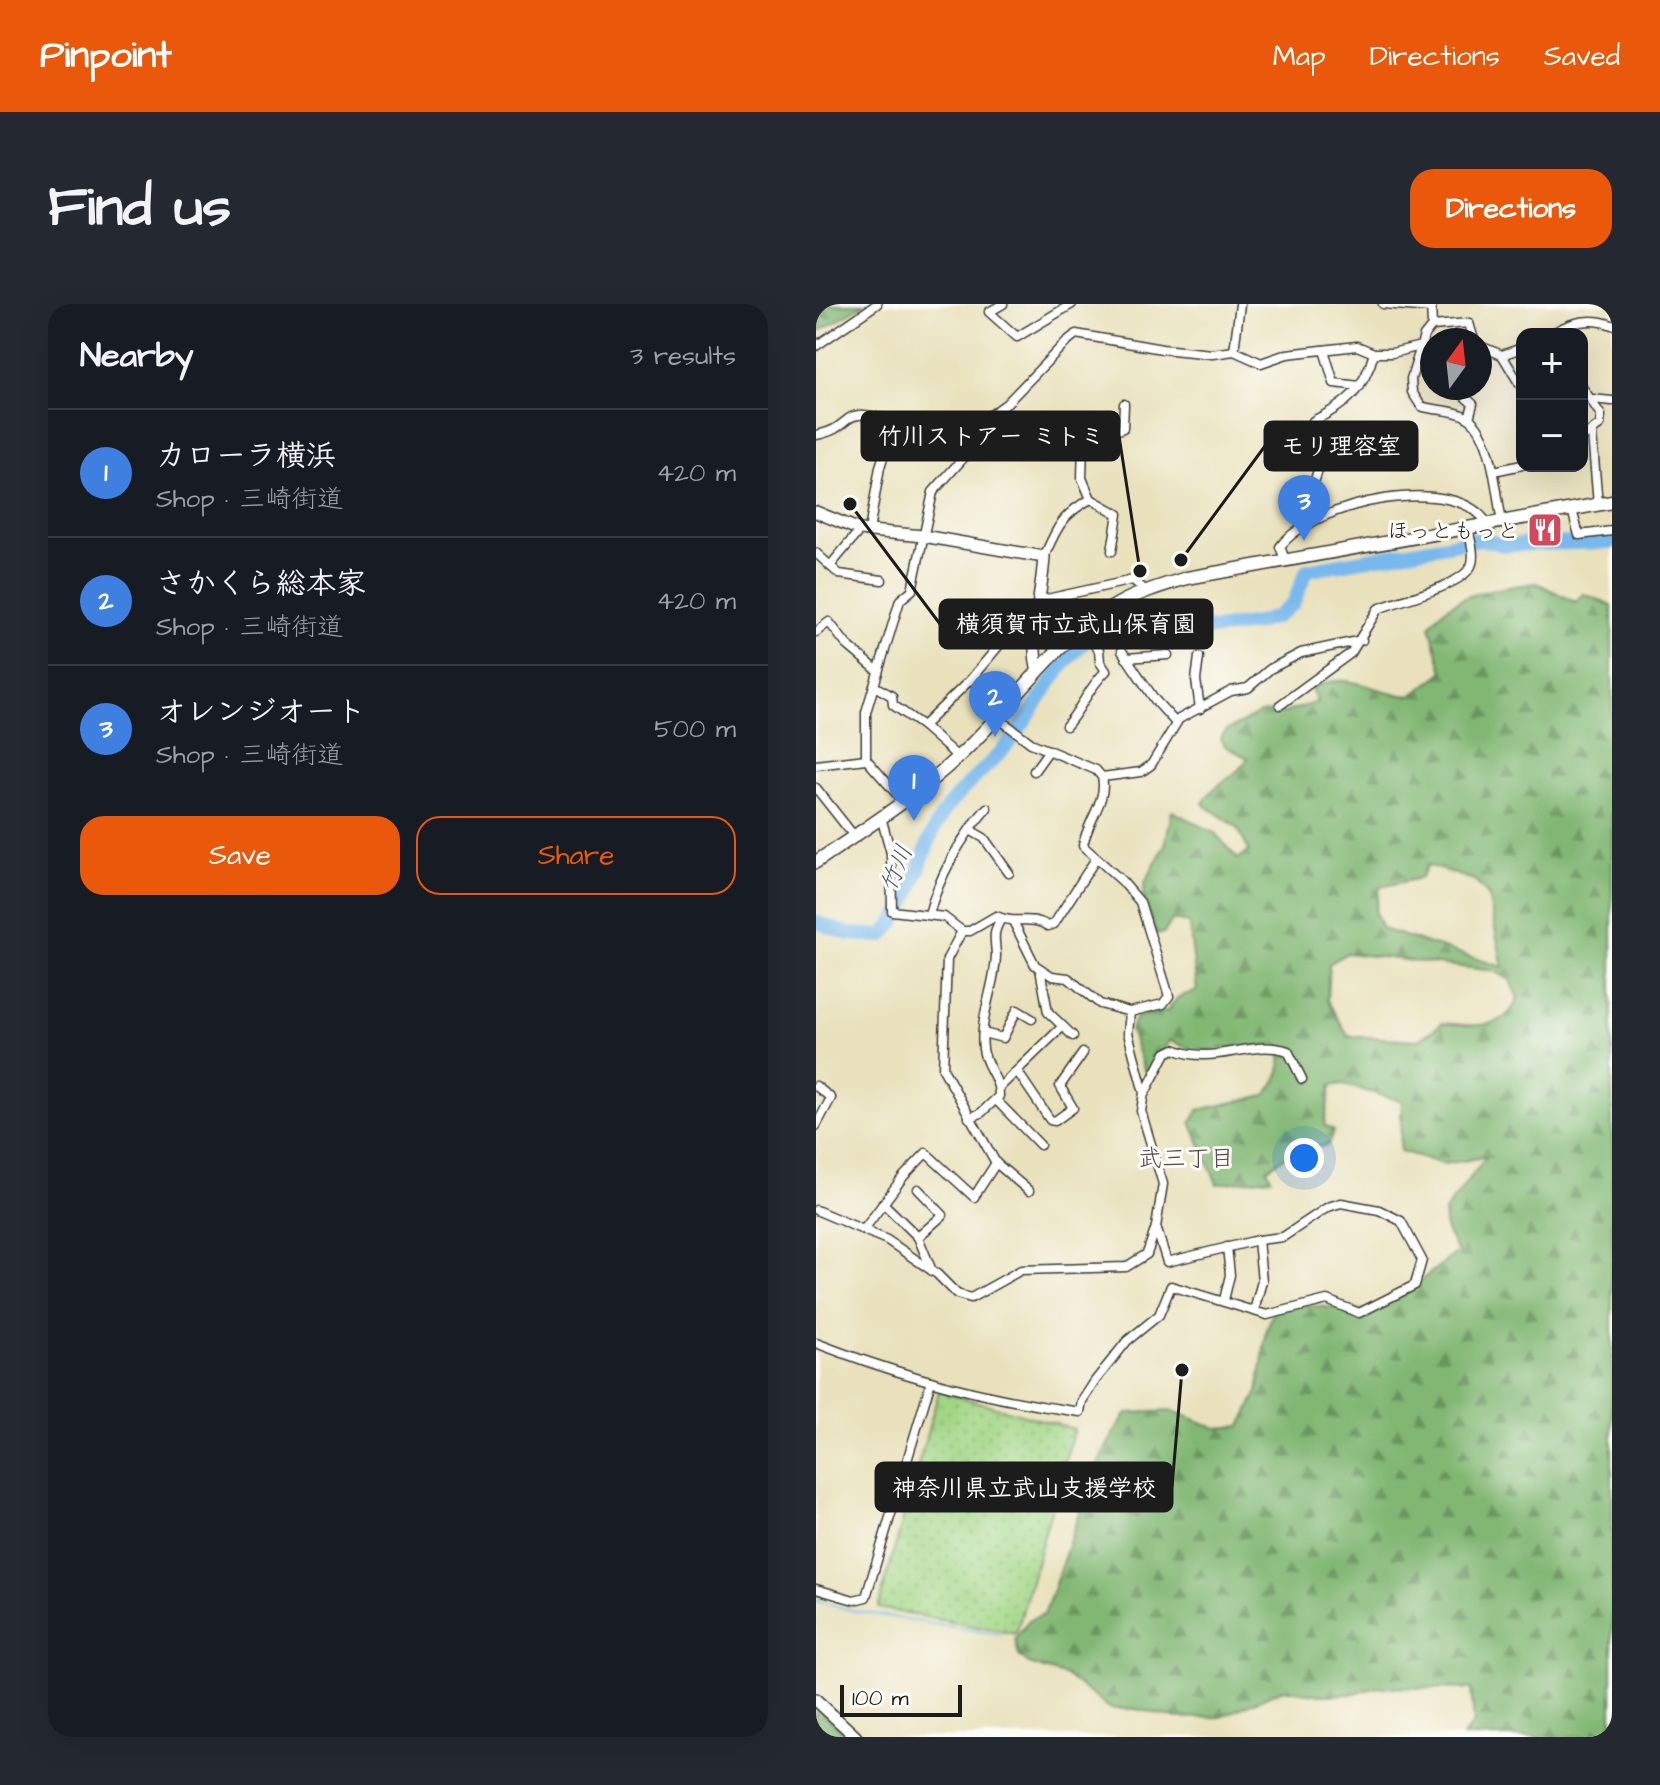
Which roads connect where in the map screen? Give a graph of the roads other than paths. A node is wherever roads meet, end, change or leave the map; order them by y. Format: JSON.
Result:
{"nodes":[{"id":1,"x":877,"y":304,"type":"edge"},
{"id":2,"x":1003,"y":304,"type":"edge"},
{"id":3,"x":1072,"y":304,"type":"edge"},
{"id":4,"x":1240,"y":304,"type":"edge"},
{"id":5,"x":1383,"y":304,"type":"edge"},
{"id":6,"x":1431,"y":306,"type":"edge"},
{"id":7,"x":1612,"y":325,"type":"edge"},
{"id":8,"x":1432,"y":326,"type":"joint"},
{"id":9,"x":1470,"y":328,"type":"edge"},
{"id":10,"x":1564,"y":328,"type":"edge"},
{"id":11,"x":816,"y":346,"type":"edge"},
{"id":12,"x":1420,"y":347,"type":"edge"},
{"id":13,"x":1324,"y":350,"type":"junction"},
{"id":14,"x":1420,"y":350,"type":"edge"},
{"id":15,"x":1516,"y":350,"type":"edge"},
{"id":16,"x":1234,"y":351,"type":"junction"},
{"id":17,"x":1492,"y":351,"type":"edge"},
{"id":18,"x":1374,"y":353,"type":"junction"},
{"id":19,"x":1502,"y":355,"type":"junction"},
{"id":20,"x":1516,"y":378,"type":"edge"},
{"id":21,"x":1360,"y":386,"type":"junction"},
{"id":22,"x":1588,"y":394,"type":"edge"},
{"id":23,"x":1592,"y":399,"type":"junction"},
{"id":24,"x":1468,"y":400,"type":"edge"},
{"id":25,"x":1612,"y":401,"type":"edge"},
{"id":26,"x":1124,"y":404,"type":"dead end"},
{"id":27,"x":1469,"y":418,"type":"junction"},
{"id":28,"x":1592,"y":434,"type":"junction"},
{"id":29,"x":816,"y":435,"type":"edge"},
{"id":30,"x":1588,"y":436,"type":"edge"},
{"id":31,"x":1516,"y":466,"type":"edge"},
{"id":32,"x":1494,"y":471,"type":"junction"},
{"id":33,"x":1091,"y":499,"type":"junction"},
{"id":34,"x":1612,"y":502,"type":"edge"},
{"id":35,"x":1598,"y":505,"type":"junction"},
{"id":36,"x":1572,"y":510,"type":"junction"},
{"id":37,"x":816,"y":512,"type":"edge"},
{"id":38,"x":1311,"y":523,"type":"junction"},
{"id":39,"x":1495,"y":523,"type":"junction"},
{"id":40,"x":1468,"y":528,"type":"junction"},
{"id":41,"x":864,"y":531,"type":"junction"},
{"id":42,"x":1612,"y":531,"type":"edge"},
{"id":43,"x":923,"y":536,"type":"junction"},
{"id":44,"x":1112,"y":551,"type":"dead end"},
{"id":45,"x":816,"y":553,"type":"edge"},
{"id":46,"x":1044,"y":557,"type":"junction"},
{"id":47,"x":1285,"y":559,"type":"junction"},
{"id":48,"x":830,"y":566,"type":"junction"},
{"id":49,"x":882,"y":580,"type":"dead end"},
{"id":50,"x":1146,"y":591,"type":"junction"},
{"id":51,"x":1042,"y":600,"type":"junction"},
{"id":52,"x":1081,"y":629,"type":"junction"},
{"id":53,"x":816,"y":632,"type":"edge"},
{"id":54,"x":1034,"y":640,"type":"junction"},
{"id":55,"x":1362,"y":640,"type":"junction"},
{"id":56,"x":1168,"y":655,"type":"dead end"},
{"id":57,"x":1199,"y":657,"type":"dead end"},
{"id":58,"x":878,"y":671,"type":"junction"},
{"id":59,"x":1038,"y":672,"type":"junction"},
{"id":60,"x":876,"y":687,"type":"junction"},
{"id":61,"x":1280,"y":705,"type":"dead end"},
{"id":62,"x":1200,"y":709,"type":"junction"},
{"id":63,"x":998,"y":718,"type":"junction"},
{"id":64,"x":1175,"y":722,"type":"junction"},
{"id":65,"x":923,"y":726,"type":"junction"},
{"id":66,"x":1066,"y":726,"type":"dead end"},
{"id":67,"x":1049,"y":750,"type":"junction"},
{"id":68,"x":958,"y":757,"type":"junction"},
{"id":69,"x":866,"y":759,"type":"junction"},
{"id":70,"x":816,"y":765,"type":"edge"},
{"id":71,"x":1034,"y":771,"type":"dead end"},
{"id":72,"x":1102,"y":777,"type":"junction"},
{"id":73,"x":816,"y":788,"type":"edge"},
{"id":74,"x":903,"y":801,"type":"junction"},
{"id":75,"x":987,"y":808,"type":"dead end"},
{"id":76,"x":881,"y":817,"type":"junction"},
{"id":77,"x":970,"y":830,"type":"junction"},
{"id":78,"x":854,"y":836,"type":"junction"},
{"id":79,"x":1095,"y":860,"type":"junction"},
{"id":80,"x":816,"y":862,"type":"edge"},
{"id":81,"x":1009,"y":873,"type":"dead end"},
{"id":82,"x":929,"y":914,"type":"junction"},
{"id":83,"x":1001,"y":919,"type":"junction"},
{"id":84,"x":1014,"y":923,"type":"junction"},
{"id":85,"x":962,"y":931,"type":"junction"},
{"id":86,"x":1040,"y":969,"type":"junction"},
{"id":87,"x":1130,"y":1012,"type":"junction"},
{"id":88,"x":1032,"y":1019,"type":"dead end"},
{"id":89,"x":1062,"y":1027,"type":"junction"},
{"id":90,"x":983,"y":1033,"type":"junction"},
{"id":91,"x":1073,"y":1036,"type":"dead end"},
{"id":92,"x":1083,"y":1053,"type":"dead end"},
{"id":93,"x":1017,"y":1071,"type":"junction"},
{"id":94,"x":1302,"y":1079,"type":"dead end"},
{"id":95,"x":816,"y":1086,"type":"edge"},
{"id":96,"x":1000,"y":1087,"type":"junction"},
{"id":97,"x":1144,"y":1093,"type":"junction"},
{"id":98,"x":996,"y":1100,"type":"junction"},
{"id":99,"x":969,"y":1118,"type":"junction"},
{"id":100,"x":816,"y":1126,"type":"edge"},
{"id":101,"x":1040,"y":1145,"type":"dead end"},
{"id":102,"x":996,"y":1163,"type":"junction"},
{"id":103,"x":918,"y":1189,"type":"dead end"},
{"id":104,"x":1029,"y":1191,"type":"dead end"},
{"id":105,"x":883,"y":1203,"type":"junction"},
{"id":106,"x":816,"y":1210,"type":"edge"},
{"id":107,"x":1156,"y":1227,"type":"junction"},
{"id":108,"x":865,"y":1228,"type":"junction"},
{"id":109,"x":918,"y":1237,"type":"junction"},
{"id":110,"x":1258,"y":1240,"type":"junction"},
{"id":111,"x":1227,"y":1247,"type":"junction"},
{"id":112,"x":932,"y":1271,"type":"junction"},
{"id":113,"x":1224,"y":1300,"type":"junction"},
{"id":114,"x":1254,"y":1311,"type":"junction"},
{"id":115,"x":816,"y":1343,"type":"edge"},
{"id":116,"x":931,"y":1381,"type":"junction"},
{"id":117,"x":816,"y":1589,"type":"edge"},
{"id":118,"x":816,"y":1700,"type":"edge"},
{"id":119,"x":856,"y":1737,"type":"edge"}],
"edges":[{"from":1,"to":11,"type":"street"},
{"from":2,"to":3,"type":"street"},
{"from":4,"to":16,"type":"street"},
{"from":5,"to":6,"type":"street"},
{"from":6,"to":8,"type":"street"},
{"from":7,"to":10,"type":"street"},
{"from":8,"to":9,"type":"street"},
{"from":12,"to":18,"type":"street"},
{"from":13,"to":16,"type":"street"},
{"from":13,"to":18,"type":"street"},
{"from":13,"to":21,"type":"street"},
{"from":14,"to":27,"type":"street"},
{"from":15,"to":19,"type":"street"},
{"from":16,"to":43,"type":"street"},
{"from":17,"to":19,"type":"street"},
{"from":18,"to":21,"type":"street"},
{"from":19,"to":20,"type":"street"},
{"from":21,"to":38,"type":"street"},
{"from":22,"to":23,"type":"street"},
{"from":23,"to":25,"type":"street"},
{"from":23,"to":28,"type":"street"},
{"from":24,"to":27,"type":"street"},
{"from":26,"to":33,"type":"street"},
{"from":27,"to":32,"type":"street"},
{"from":28,"to":30,"type":"street"},
{"from":28,"to":35,"type":"street"},
{"from":29,"to":41,"type":"street"},
{"from":31,"to":32,"type":"street"},
{"from":32,"to":39,"type":"street"},
{"from":33,"to":44,"type":"street"},
{"from":33,"to":46,"type":"street"},
{"from":34,"to":35,"type":"main road"},
{"from":35,"to":36,"type":"main road"},
{"from":36,"to":39,"type":"main road"},
{"from":36,"to":42,"type":"street"},
{"from":37,"to":41,"type":"street"},
{"from":38,"to":39,"type":"street"},
{"from":38,"to":47,"type":"street"},
{"from":39,"to":40,"type":"main road"},
{"from":40,"to":47,"type":"main road"},
{"from":40,"to":55,"type":"street"},
{"from":41,"to":43,"type":"street"},
{"from":41,"to":48,"type":"street"},
{"from":43,"to":46,"type":"street"},
{"from":43,"to":58,"type":"street"},
{"from":45,"to":48,"type":"street"},
{"from":46,"to":51,"type":"street"},
{"from":47,"to":50,"type":"main road"},
{"from":48,"to":49,"type":"street"},
{"from":50,"to":51,"type":"street"},
{"from":50,"to":52,"type":"main road"},
{"from":51,"to":54,"type":"street"},
{"from":52,"to":59,"type":"main road"},
{"from":52,"to":66,"type":"street"},
{"from":53,"to":58,"type":"street"},
{"from":54,"to":59,"type":"street"},
{"from":54,"to":65,"type":"street"},
{"from":55,"to":61,"type":"street"},
{"from":55,"to":62,"type":"street"},
{"from":56,"to":64,"type":"street"},
{"from":57,"to":62,"type":"street"},
{"from":58,"to":60,"type":"street"},
{"from":59,"to":63,"type":"main road"},
{"from":60,"to":65,"type":"street"},
{"from":60,"to":69,"type":"street"},
{"from":62,"to":64,"type":"street"},
{"from":63,"to":67,"type":"street"},
{"from":63,"to":68,"type":"main road"},
{"from":64,"to":72,"type":"street"},
{"from":65,"to":68,"type":"street"},
{"from":67,"to":71,"type":"street"},
{"from":67,"to":72,"type":"street"},
{"from":68,"to":74,"type":"main road"},
{"from":69,"to":70,"type":"street"},
{"from":69,"to":74,"type":"street"},
{"from":72,"to":79,"type":"street"},
{"from":73,"to":78,"type":"street"},
{"from":74,"to":76,"type":"main road"},
{"from":75,"to":77,"type":"street"},
{"from":76,"to":78,"type":"main road"},
{"from":76,"to":82,"type":"street"},
{"from":77,"to":81,"type":"street"},
{"from":77,"to":82,"type":"street"},
{"from":78,"to":80,"type":"main road"},
{"from":79,"to":84,"type":"street"},
{"from":79,"to":87,"type":"street"},
{"from":82,"to":85,"type":"street"},
{"from":83,"to":84,"type":"street"},
{"from":83,"to":85,"type":"street"},
{"from":83,"to":90,"type":"street"},
{"from":84,"to":86,"type":"street"},
{"from":85,"to":99,"type":"street"},
{"from":86,"to":87,"type":"street"},
{"from":86,"to":89,"type":"street"},
{"from":87,"to":97,"type":"street"},
{"from":88,"to":90,"type":"street"},
{"from":89,"to":91,"type":"street"},
{"from":89,"to":93,"type":"street"},
{"from":90,"to":96,"type":"street"},
{"from":92,"to":93,"type":"street"},
{"from":93,"to":96,"type":"street"},
{"from":94,"to":97,"type":"street"},
{"from":95,"to":100,"type":"street"},
{"from":96,"to":98,"type":"street"},
{"from":97,"to":107,"type":"street"},
{"from":98,"to":99,"type":"street"},
{"from":98,"to":101,"type":"street"},
{"from":99,"to":102,"type":"street"},
{"from":102,"to":104,"type":"street"},
{"from":102,"to":105,"type":"street"},
{"from":103,"to":109,"type":"street"},
{"from":105,"to":108,"type":"street"},
{"from":105,"to":109,"type":"street"},
{"from":106,"to":108,"type":"street"},
{"from":107,"to":111,"type":"street"},
{"from":107,"to":112,"type":"street"},
{"from":108,"to":112,"type":"street"},
{"from":109,"to":112,"type":"street"},
{"from":110,"to":111,"type":"street"},
{"from":110,"to":114,"type":"street"},
{"from":110,"to":114,"type":"street"},
{"from":111,"to":113,"type":"street"},
{"from":113,"to":114,"type":"street"},
{"from":113,"to":116,"type":"street"},
{"from":115,"to":116,"type":"street"},
{"from":116,"to":117,"type":"street"},
{"from":118,"to":119,"type":"street"}]}
